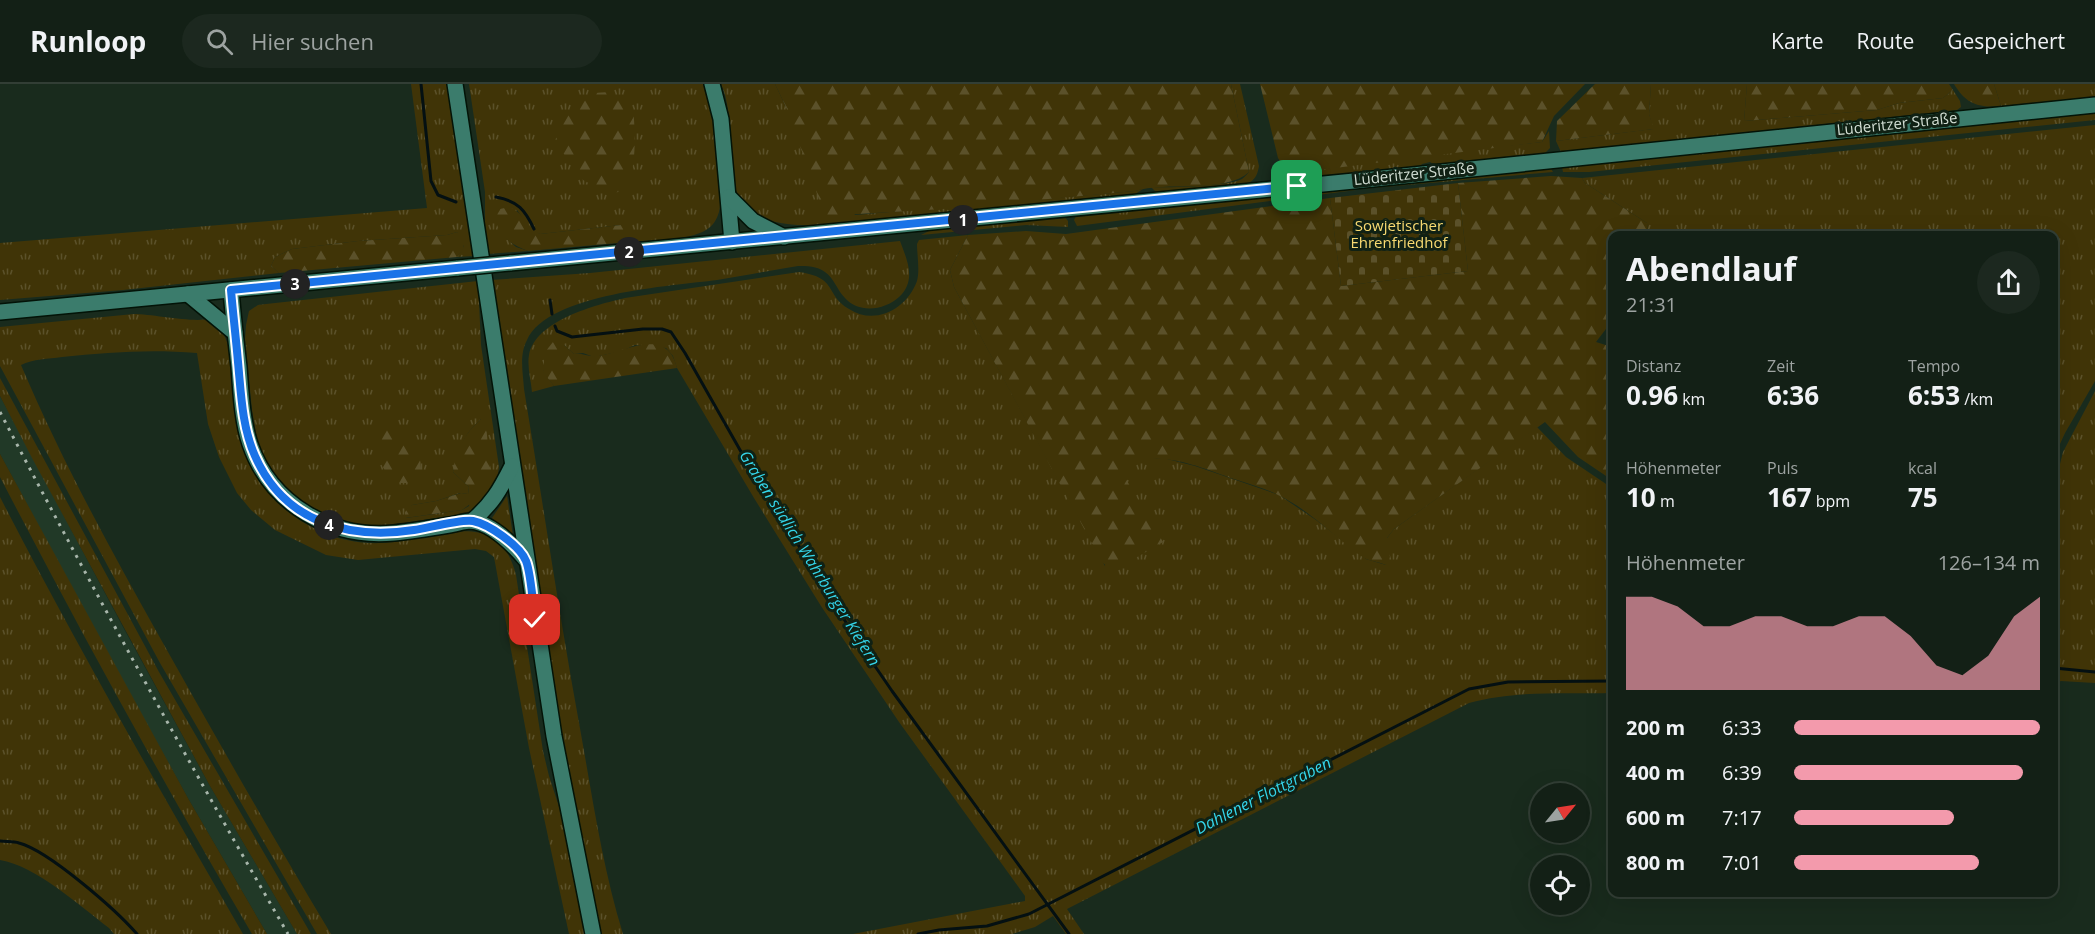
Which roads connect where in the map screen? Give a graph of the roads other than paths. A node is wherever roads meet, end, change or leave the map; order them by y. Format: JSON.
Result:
{"nodes":[{"id":1,"x":455,"y":84,"type":"edge"},
{"id":2,"x":712,"y":84,"type":"edge"},
{"id":3,"x":2095,"y":105,"type":"edge"},
{"id":4,"x":729,"y":196,"type":"junction"},
{"id":5,"x":784,"y":237,"type":"junction"},
{"id":6,"x":732,"y":242,"type":"junction"},
{"id":7,"x":231,"y":290,"type":"junction"},
{"id":8,"x":188,"y":294,"type":"junction"},
{"id":9,"x":0,"y":312,"type":"edge"},
{"id":10,"x":235,"y":333,"type":"junction"},
{"id":11,"x":512,"y":466,"type":"junction"},
{"id":12,"x":472,"y":521,"type":"junction"},
{"id":13,"x":526,"y":560,"type":"junction"},
{"id":14,"x":593,"y":934,"type":"edge"}],
"edges":[{"from":1,"to":11,"type":"main road"},
{"from":2,"to":4,"type":"main road"},
{"from":3,"to":5,"type":"main road","name":"Lüderitzer Straße"},
{"from":4,"to":5,"type":"main road"},
{"from":4,"to":6,"type":"main road"},
{"from":5,"to":6,"type":"main road","name":"Lüderitzer Straße"},
{"from":6,"to":7,"type":"main road","name":"Lüderitzer Straße","bridge":true},
{"from":7,"to":8,"type":"main road","name":"Lüderitzer Straße"},
{"from":7,"to":10,"type":"main road"},
{"from":8,"to":9,"type":"main road","name":"Lüderitzer Straße"},
{"from":8,"to":10,"type":"main road"},
{"from":10,"to":12,"type":"main road"},
{"from":11,"to":12,"type":"main road"},
{"from":11,"to":13,"type":"main road"},
{"from":12,"to":13,"type":"main road"},
{"from":13,"to":14,"type":"main road"}]}
